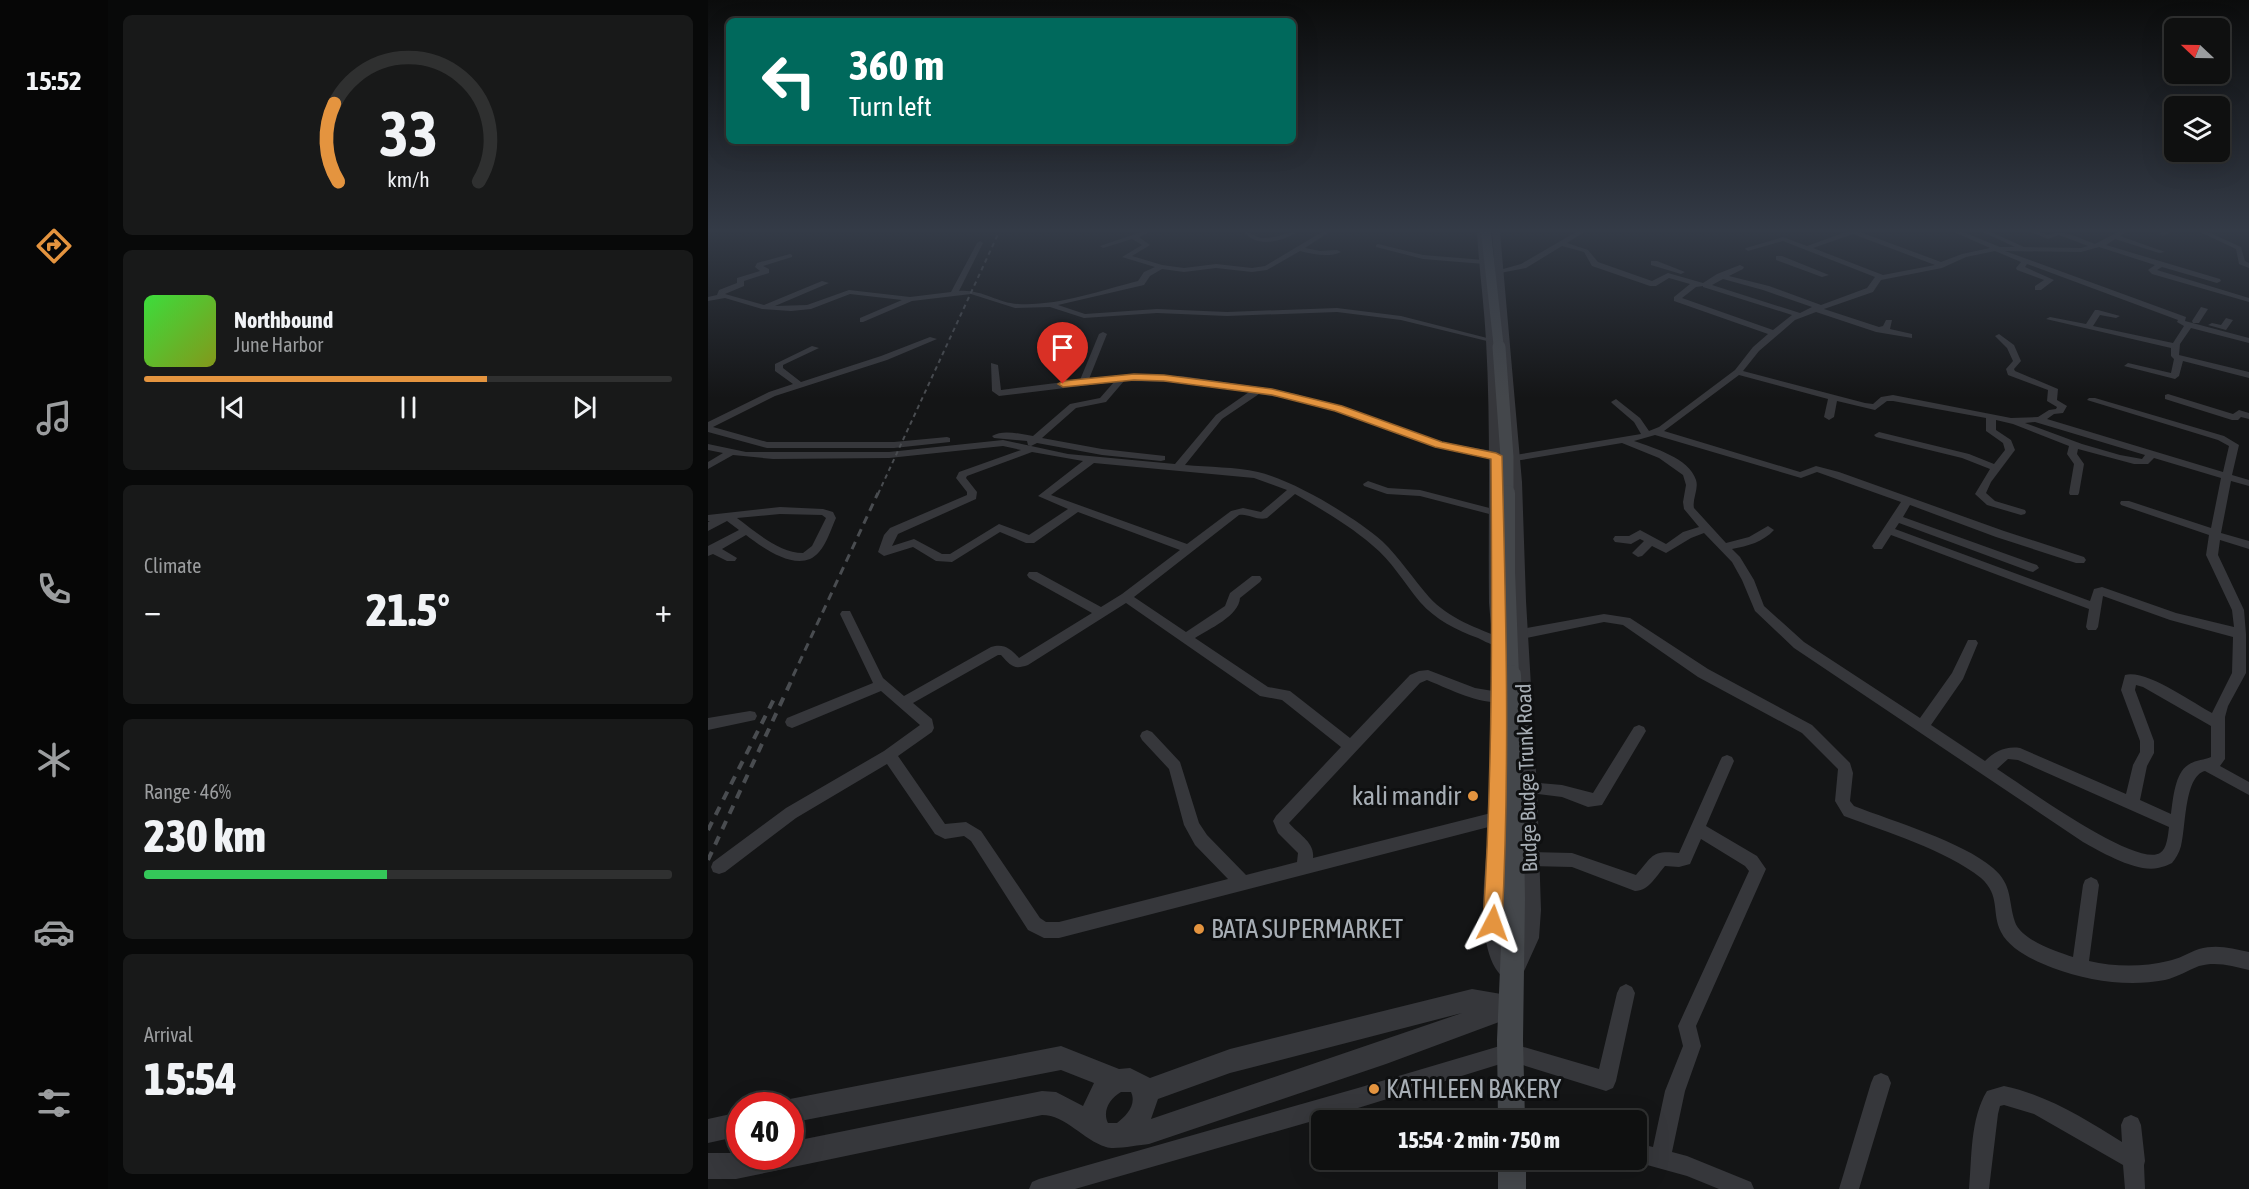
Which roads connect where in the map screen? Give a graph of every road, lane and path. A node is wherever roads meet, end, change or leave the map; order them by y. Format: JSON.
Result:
{"nodes":[{"id":1,"x":733,"y":287,"type":"edge"},
{"id":2,"x":814,"y":287,"type":"edge"},
{"id":3,"x":956,"y":287,"type":"edge"},
{"id":4,"x":1124,"y":287,"type":"edge"},
{"id":5,"x":1486,"y":287,"type":"edge"},
{"id":6,"x":1492,"y":287,"type":"edge"},
{"id":7,"x":1501,"y":287,"type":"edge"},
{"id":8,"x":1697,"y":287,"type":"edge"},
{"id":9,"x":1726,"y":287,"type":"edge"},
{"id":10,"x":1762,"y":287,"type":"edge"},
{"id":11,"x":1871,"y":287,"type":"edge"},
{"id":12,"x":2093,"y":287,"type":"edge"},
{"id":13,"x":2208,"y":287,"type":"edge"},
{"id":14,"x":954,"y":292,"type":"junction"},
{"id":15,"x":722,"y":296,"type":"junction"},
{"id":16,"x":708,"y":298,"type":"edge"},
{"id":17,"x":910,"y":299,"type":"junction"},
{"id":18,"x":2249,"y":300,"type":"edge"},
{"id":19,"x":1051,"y":305,"type":"junction"},
{"id":20,"x":764,"y":307,"type":"junction"},
{"id":21,"x":1818,"y":308,"type":"junction"},
{"id":22,"x":2204,"y":309,"type":"dead end"},
{"id":23,"x":1799,"y":315,"type":"junction"},
{"id":24,"x":2116,"y":316,"type":"dead end"},
{"id":25,"x":2050,"y":319,"type":"dead end"},
{"id":26,"x":863,"y":320,"type":"dead end"},
{"id":27,"x":2229,"y":320,"type":"dead end"},
{"id":28,"x":2189,"y":322,"type":"junction"},
{"id":29,"x":2089,"y":326,"type":"junction"},
{"id":30,"x":1773,"y":333,"type":"junction"},
{"id":31,"x":1103,"y":334,"type":"dead end"},
{"id":32,"x":1909,"y":336,"type":"dead end"},
{"id":33,"x":1999,"y":336,"type":"dead end"},
{"id":34,"x":933,"y":339,"type":"dead end"},
{"id":35,"x":1491,"y":340,"type":"junction"},
{"id":36,"x":2249,"y":341,"type":"edge"},
{"id":37,"x":2175,"y":346,"type":"junction"},
{"id":38,"x":815,"y":348,"type":"dead end"},
{"id":39,"x":2179,"y":358,"type":"junction"},
{"id":40,"x":994,"y":364,"type":"dead end"},
{"id":41,"x":2128,"y":366,"type":"dead end"},
{"id":42,"x":1738,"y":372,"type":"junction"},
{"id":43,"x":2249,"y":375,"type":"edge"},
{"id":44,"x":1122,"y":378,"type":"junction"},
{"id":45,"x":1084,"y":381,"type":"junction"},
{"id":46,"x":799,"y":385,"type":"junction"},
{"id":47,"x":1259,"y":390,"type":"junction"},
{"id":48,"x":2168,"y":397,"type":"dead end"},
{"id":49,"x":1833,"y":399,"type":"junction"},
{"id":50,"x":2092,"y":400,"type":"dead end"},
{"id":51,"x":1616,"y":402,"type":"dead end"},
{"id":52,"x":2249,"y":416,"type":"edge"},
{"id":53,"x":1829,"y":417,"type":"dead end"},
{"id":54,"x":1991,"y":417,"type":"junction"},
{"id":55,"x":2039,"y":420,"type":"junction"},
{"id":56,"x":2016,"y":421,"type":"junction"},
{"id":57,"x":708,"y":428,"type":"edge"},
{"id":58,"x":1651,"y":433,"type":"junction"},
{"id":59,"x":1879,"y":435,"type":"dead end"},
{"id":60,"x":1624,"y":440,"type":"junction"},
{"id":61,"x":2074,"y":443,"type":"junction"},
{"id":62,"x":1031,"y":445,"type":"junction"},
{"id":63,"x":708,"y":447,"type":"edge"},
{"id":64,"x":732,"y":452,"type":"junction"},
{"id":65,"x":2153,"y":453,"type":"junction"},
{"id":66,"x":1496,"y":456,"type":"junction"},
{"id":67,"x":1515,"y":458,"type":"junction"},
{"id":68,"x":1091,"y":460,"type":"junction"},
{"id":69,"x":1198,"y":461,"type":"dead end"},
{"id":70,"x":1181,"y":464,"type":"junction"},
{"id":71,"x":708,"y":466,"type":"edge"},
{"id":72,"x":1996,"y":468,"type":"junction"},
{"id":73,"x":2228,"y":477,"type":"junction"},
{"id":74,"x":2249,"y":483,"type":"edge"},
{"id":75,"x":1368,"y":484,"type":"dead end"},
{"id":76,"x":1294,"y":489,"type":"junction"},
{"id":77,"x":2074,"y":493,"type":"dead end"},
{"id":78,"x":1908,"y":500,"type":"junction"},
{"id":79,"x":2125,"y":503,"type":"dead end"},
{"id":80,"x":1077,"y":508,"type":"junction"},
{"id":81,"x":2021,"y":512,"type":"dead end"},
{"id":82,"x":1497,"y":513,"type":"junction"},
{"id":83,"x":728,"y":516,"type":"junction"},
{"id":84,"x":708,"y":518,"type":"edge"},
{"id":85,"x":1896,"y":518,"type":"junction"},
{"id":86,"x":708,"y":527,"type":"edge"},
{"id":87,"x":1706,"y":528,"type":"junction"},
{"id":88,"x":746,"y":530,"type":"junction"},
{"id":89,"x":1888,"y":530,"type":"junction"},
{"id":90,"x":2215,"y":534,"type":"junction"},
{"id":91,"x":1767,"y":535,"type":"dead end"},
{"id":92,"x":1619,"y":538,"type":"dead end"},
{"id":93,"x":1652,"y":541,"type":"junction"},
{"id":94,"x":2249,"y":545,"type":"edge"},
{"id":95,"x":1878,"y":546,"type":"dead end"},
{"id":96,"x":1723,"y":547,"type":"junction"},
{"id":97,"x":1188,"y":549,"type":"junction"},
{"id":98,"x":710,"y":551,"type":"edge"},
{"id":99,"x":1638,"y":553,"type":"dead end"},
{"id":100,"x":731,"y":558,"type":"dead end"},
{"id":101,"x":2080,"y":560,"type":"dead end"},
{"id":102,"x":2033,"y":568,"type":"dead end"},
{"id":103,"x":1033,"y":576,"type":"dead end"},
{"id":104,"x":1256,"y":579,"type":"dead end"},
{"id":105,"x":1125,"y":597,"type":"junction"},
{"id":106,"x":2095,"y":607,"type":"junction"},
{"id":107,"x":1103,"y":613,"type":"junction"},
{"id":108,"x":846,"y":614,"type":"dead end"},
{"id":109,"x":2244,"y":618,"type":"edge"},
{"id":110,"x":2092,"y":627,"type":"dead end"},
{"id":111,"x":1521,"y":632,"type":"junction"},
{"id":112,"x":2240,"y":634,"type":"junction"},
{"id":113,"x":1499,"y":637,"type":"junction"},
{"id":114,"x":1185,"y":639,"type":"junction"},
{"id":115,"x":1972,"y":643,"type":"dead end"},
{"id":116,"x":2244,"y":675,"type":"edge"},
{"id":117,"x":882,"y":685,"type":"junction"},
{"id":118,"x":1500,"y":697,"type":"junction"},
{"id":119,"x":904,"y":702,"type":"junction"},
{"id":120,"x":750,"y":716,"type":"dead end"},
{"id":121,"x":792,"y":722,"type":"dead end"},
{"id":122,"x":2218,"y":723,"type":"junction"},
{"id":123,"x":708,"y":724,"type":"edge"},
{"id":124,"x":1923,"y":725,"type":"junction"},
{"id":125,"x":1639,"y":731,"type":"dead end"},
{"id":126,"x":1147,"y":736,"type":"dead end"},
{"id":127,"x":1350,"y":746,"type":"junction"},
{"id":128,"x":889,"y":755,"type":"junction"},
{"id":129,"x":1727,"y":761,"type":"dead end"},
{"id":130,"x":2206,"y":765,"type":"junction"},
{"id":131,"x":1987,"y":769,"type":"junction"},
{"id":132,"x":1528,"y":788,"type":"junction"},
{"id":133,"x":2249,"y":789,"type":"edge"},
{"id":134,"x":2132,"y":803,"type":"junction"},
{"id":135,"x":1499,"y":818,"type":"junction"},
{"id":136,"x":2176,"y":823,"type":"junction"},
{"id":137,"x":1698,"y":829,"type":"junction"},
{"id":138,"x":1530,"y":859,"type":"junction"},
{"id":139,"x":719,"y":867,"type":"dead end"},
{"id":140,"x":1304,"y":868,"type":"junction"},
{"id":141,"x":1243,"y":884,"type":"junction"},
{"id":142,"x":2091,"y":885,"type":"dead end"},
{"id":143,"x":2249,"y":961,"type":"edge"},
{"id":144,"x":2080,"y":967,"type":"junction"},
{"id":145,"x":1512,"y":972,"type":"junction"},
{"id":146,"x":1626,"y":993,"type":"dead end"},
{"id":147,"x":1510,"y":1007,"type":"junction"},
{"id":148,"x":1510,"y":1052,"type":"junction"},
{"id":149,"x":1119,"y":1081,"type":"junction"},
{"id":150,"x":1881,"y":1083,"type":"dead end"},
{"id":151,"x":1144,"y":1092,"type":"junction"},
{"id":152,"x":804,"y":1108,"type":"edge"},
{"id":153,"x":1511,"y":1110,"type":"edge"},
{"id":154,"x":2131,"y":1125,"type":"dead end"},
{"id":155,"x":726,"y":1127,"type":"edge"},
{"id":156,"x":1095,"y":1127,"type":"junction"},
{"id":157,"x":708,"y":1131,"type":"edge"},
{"id":158,"x":1125,"y":1133,"type":"junction"},
{"id":159,"x":804,"y":1152,"type":"edge"},
{"id":160,"x":1647,"y":1155,"type":"edge"},
{"id":161,"x":1661,"y":1158,"type":"junction"},
{"id":162,"x":2135,"y":1161,"type":"junction"},
{"id":163,"x":708,"y":1166,"type":"edge"},
{"id":164,"x":726,"y":1166,"type":"edge"},
{"id":165,"x":1512,"y":1170,"type":"edge"},
{"id":166,"x":1039,"y":1189,"type":"edge"},
{"id":167,"x":1512,"y":1189,"type":"edge"},
{"id":168,"x":1744,"y":1189,"type":"edge"},
{"id":169,"x":1850,"y":1189,"type":"edge"},
{"id":170,"x":1979,"y":1189,"type":"edge"},
{"id":171,"x":2135,"y":1189,"type":"edge"}],
"edges":[{"from":1,"to":15,"type":"street"},
{"from":2,"to":20,"type":"street"},
{"from":3,"to":14,"type":"street"},
{"from":4,"to":19,"type":"street"},
{"from":5,"to":35,"type":"street","name":"Budge Budge Trunk Road"},
{"from":6,"to":145,"type":"main road","bridge":true},
{"from":7,"to":67,"type":"street","name":"Budge Budge Trunk Road"},
{"from":8,"to":30,"type":"street"},
{"from":9,"to":23,"type":"street"},
{"from":10,"to":21,"type":"street"},
{"from":11,"to":21,"type":"street"},
{"from":12,"to":28,"type":"street"},
{"from":13,"to":18,"type":"street"},
{"from":14,"to":17,"type":"street"},
{"from":14,"to":19,"type":"street"},
{"from":15,"to":16,"type":"street"},
{"from":15,"to":20,"type":"street"},
{"from":17,"to":20,"type":"street"},
{"from":17,"to":26,"type":"street"},
{"from":19,"to":35,"type":"street"},
{"from":21,"to":23,"type":"street"},
{"from":21,"to":32,"type":"street"},
{"from":22,"to":28,"type":"street"},
{"from":23,"to":30,"type":"street"},
{"from":24,"to":29,"type":"street"},
{"from":25,"to":29,"type":"street"},
{"from":27,"to":28,"type":"street"},
{"from":28,"to":36,"type":"street"},
{"from":28,"to":37,"type":"street"},
{"from":29,"to":37,"type":"street"},
{"from":30,"to":42,"type":"street"},
{"from":31,"to":45,"type":"street"},
{"from":33,"to":55,"type":"street"},
{"from":34,"to":46,"type":"street"},
{"from":35,"to":66,"type":"street","name":"Budge Budge Trunk Road"},
{"from":37,"to":39,"type":"street"},
{"from":38,"to":46,"type":"street"},
{"from":39,"to":41,"type":"street"},
{"from":39,"to":43,"type":"street"},
{"from":40,"to":45,"type":"street"},
{"from":42,"to":49,"type":"street"},
{"from":42,"to":58,"type":"street"},
{"from":44,"to":45,"type":"street"},
{"from":44,"to":47,"type":"street"},
{"from":44,"to":62,"type":"street"},
{"from":46,"to":57,"type":"street"},
{"from":47,"to":66,"type":"street"},
{"from":47,"to":70,"type":"street"},
{"from":48,"to":52,"type":"street"},
{"from":49,"to":53,"type":"street"},
{"from":49,"to":54,"type":"street"},
{"from":50,"to":73,"type":"street"},
{"from":51,"to":58,"type":"street"},
{"from":54,"to":56,"type":"street"},
{"from":54,"to":72,"type":"street"},
{"from":55,"to":56,"type":"street"},
{"from":55,"to":65,"type":"street"},
{"from":56,"to":61,"type":"street"},
{"from":57,"to":62,"type":"street"},
{"from":58,"to":60,"type":"street"},
{"from":58,"to":78,"type":"street"},
{"from":59,"to":72,"type":"street"},
{"from":60,"to":67,"type":"street"},
{"from":60,"to":87,"type":"street"},
{"from":61,"to":65,"type":"street"},
{"from":61,"to":77,"type":"street"},
{"from":62,"to":64,"type":"street"},
{"from":62,"to":68,"type":"street"},
{"from":62,"to":70,"type":"street"},
{"from":62,"to":80,"type":"street"},
{"from":63,"to":64,"type":"street"},
{"from":64,"to":71,"type":"street"},
{"from":65,"to":73,"type":"street"},
{"from":66,"to":67,"type":"street"},
{"from":66,"to":82,"type":"street","name":"Budge Budge Trunk Road"},
{"from":67,"to":111,"type":"street","name":"Budge Budge Trunk Road"},
{"from":68,"to":70,"type":"street"},
{"from":68,"to":80,"type":"street"},
{"from":69,"to":70,"type":"street"},
{"from":70,"to":76,"type":"street"},
{"from":72,"to":81,"type":"street"},
{"from":73,"to":74,"type":"street"},
{"from":73,"to":90,"type":"street"},
{"from":75,"to":82,"type":"street"},
{"from":76,"to":97,"type":"street"},
{"from":76,"to":113,"type":"street"},
{"from":78,"to":85,"type":"street"},
{"from":78,"to":101,"type":"street"},
{"from":79,"to":90,"type":"street"},
{"from":80,"to":97,"type":"street"},
{"from":82,"to":113,"type":"street","name":"Budge Budge Trunk Road"},
{"from":83,"to":84,"type":"street"},
{"from":83,"to":86,"type":"street"},
{"from":83,"to":88,"type":"street"},
{"from":83,"to":88,"type":"street"},
{"from":85,"to":89,"type":"street"},
{"from":85,"to":102,"type":"street"},
{"from":87,"to":93,"type":"street"},
{"from":87,"to":96,"type":"street"},
{"from":88,"to":98,"type":"street"},
{"from":89,"to":95,"type":"street"},
{"from":89,"to":106,"type":"street"},
{"from":90,"to":94,"type":"street"},
{"from":90,"to":109,"type":"street"},
{"from":91,"to":96,"type":"street"},
{"from":92,"to":93,"type":"street"},
{"from":93,"to":99,"type":"street"},
{"from":96,"to":124,"type":"street"},
{"from":97,"to":105,"type":"street"},
{"from":98,"to":100,"type":"street"},
{"from":103,"to":107,"type":"street"},
{"from":104,"to":114,"type":"street"},
{"from":105,"to":107,"type":"street"},
{"from":105,"to":114,"type":"street"},
{"from":106,"to":110,"type":"street"},
{"from":106,"to":112,"type":"street"},
{"from":107,"to":119,"type":"street"},
{"from":108,"to":117,"type":"street"},
{"from":109,"to":112,"type":"street"},
{"from":111,"to":132,"type":"street","name":"Budge Budge Trunk Road"},
{"from":111,"to":144,"type":"street"},
{"from":112,"to":116,"type":"street"},
{"from":113,"to":118,"type":"street","name":"Budge Budge Trunk Road"},
{"from":114,"to":127,"type":"street"},
{"from":115,"to":124,"type":"street"},
{"from":116,"to":122,"type":"street"},
{"from":117,"to":119,"type":"street"},
{"from":117,"to":121,"type":"street"},
{"from":118,"to":127,"type":"street"},
{"from":118,"to":135,"type":"street","name":"Budge Budge Trunk Road"},
{"from":119,"to":128,"type":"street"},
{"from":120,"to":123,"type":"street"},
{"from":122,"to":130,"type":"street"},
{"from":122,"to":134,"type":"street"},
{"from":124,"to":131,"type":"street"},
{"from":125,"to":132,"type":"street"},
{"from":126,"to":141,"type":"street"},
{"from":127,"to":140,"type":"street"},
{"from":128,"to":139,"type":"street"},
{"from":128,"to":141,"type":"street"},
{"from":129,"to":137,"type":"street"},
{"from":130,"to":133,"type":"street"},
{"from":130,"to":136,"type":"street"},
{"from":131,"to":134,"type":"street"},
{"from":131,"to":136,"type":"street"},
{"from":132,"to":138,"type":"street","name":"Budge Budge Trunk Road"},
{"from":134,"to":136,"type":"street"},
{"from":135,"to":140,"type":"street"},
{"from":135,"to":145,"type":"street","name":"Budge Budge Trunk Road"},
{"from":137,"to":138,"type":"street"},
{"from":137,"to":161,"type":"street"},
{"from":138,"to":145,"type":"street","name":"Budge Budge Trunk Road"},
{"from":140,"to":141,"type":"street"},
{"from":142,"to":144,"type":"street"},
{"from":143,"to":144,"type":"street"},
{"from":145,"to":147,"type":"main road"},
{"from":146,"to":148,"type":"street"},
{"from":147,"to":148,"type":"main road"},
{"from":147,"to":151,"type":"street"},
{"from":147,"to":158,"type":"street"},
{"from":148,"to":153,"type":"main road"},
{"from":148,"to":166,"type":"street"},
{"from":149,"to":151,"type":"street"},
{"from":149,"to":152,"type":"street"},
{"from":149,"to":156,"type":"street"},
{"from":150,"to":169,"type":"street"},
{"from":151,"to":158,"type":"street"},
{"from":154,"to":162,"type":"street"},
{"from":155,"to":157,"type":"street"},
{"from":156,"to":158,"type":"street"},
{"from":156,"to":159,"type":"street"},
{"from":160,"to":161,"type":"street"},
{"from":161,"to":168,"type":"street"},
{"from":162,"to":170,"type":"street"},
{"from":162,"to":171,"type":"street"},
{"from":163,"to":164,"type":"street"},
{"from":165,"to":167,"type":"main road"}]}
